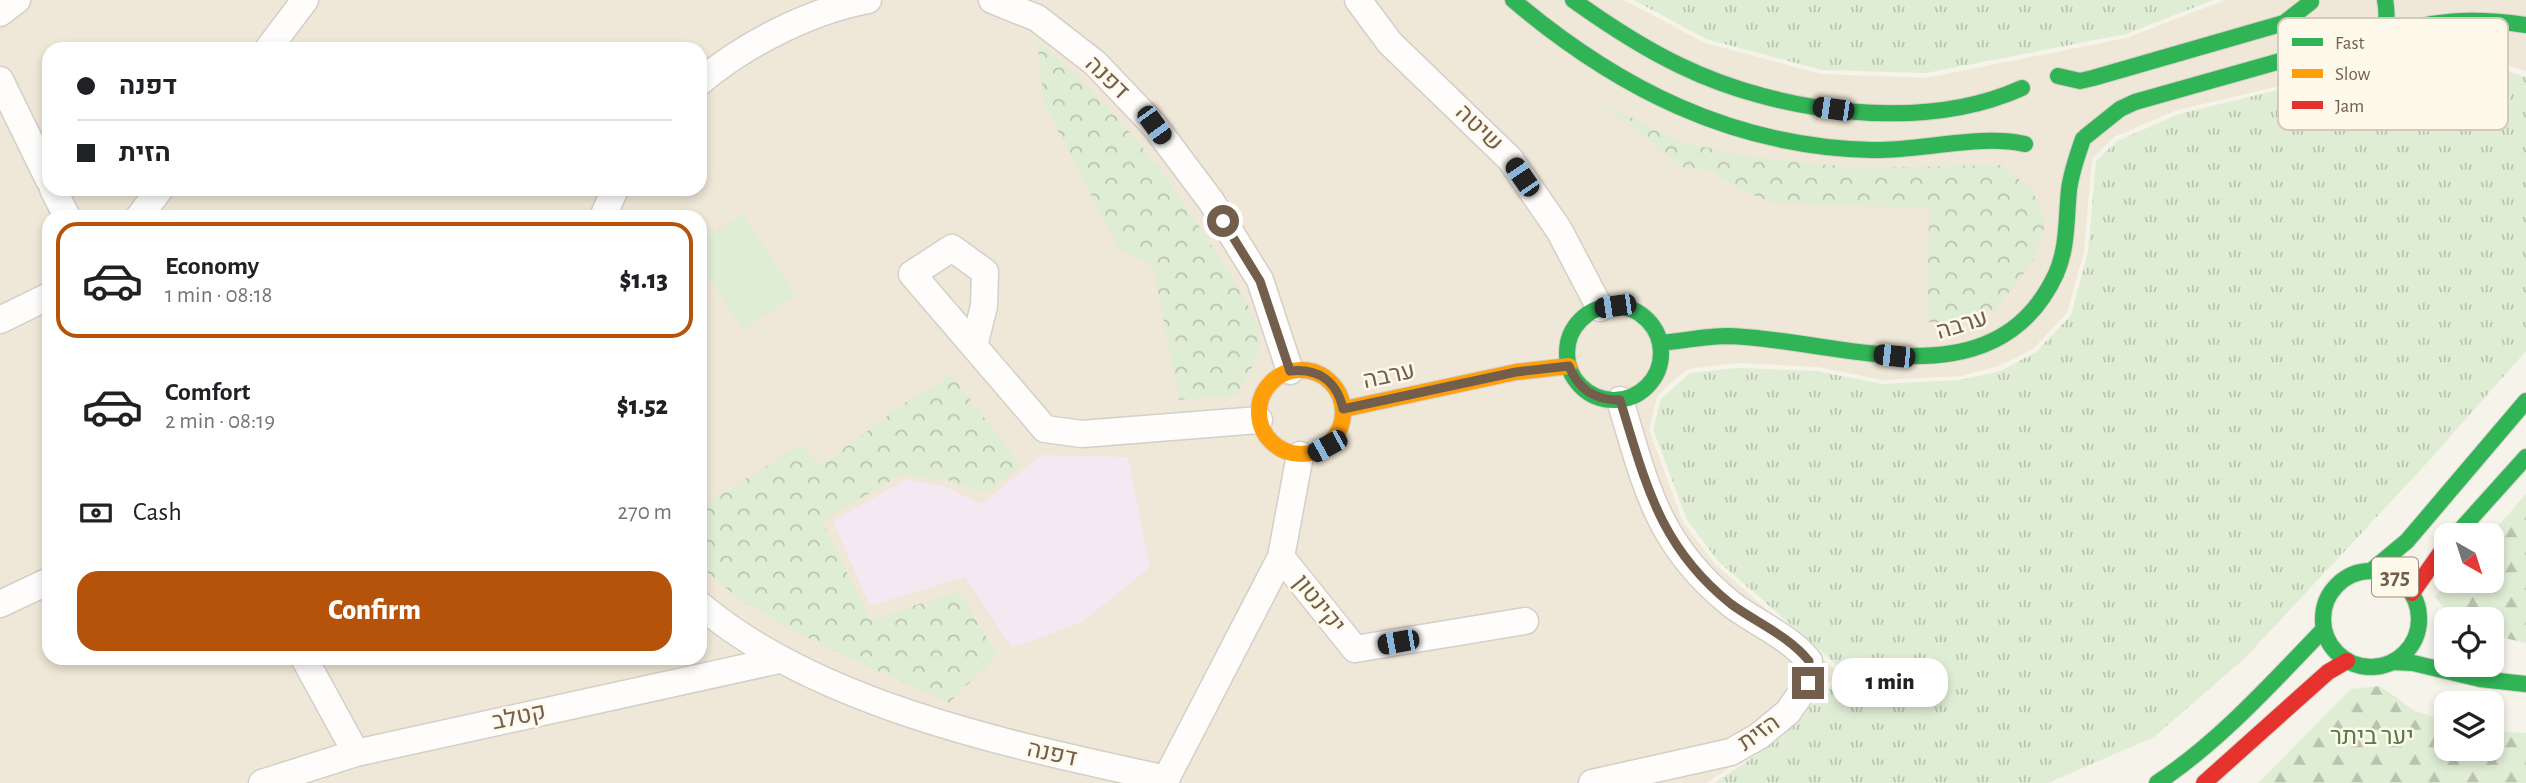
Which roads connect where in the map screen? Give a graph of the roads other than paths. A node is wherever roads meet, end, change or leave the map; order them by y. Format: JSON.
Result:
{"nodes":[{"id":1,"x":17,"y":0,"type":"edge"},
{"id":2,"x":305,"y":0,"type":"edge"},
{"id":3,"x":868,"y":0,"type":"edge"},
{"id":4,"x":1359,"y":0,"type":"edge"},
{"id":5,"x":1513,"y":0,"type":"edge"},
{"id":6,"x":1573,"y":0,"type":"edge"},
{"id":7,"x":2385,"y":0,"type":"edge"},
{"id":8,"x":2311,"y":1,"type":"edge"},
{"id":9,"x":1003,"y":2,"type":"edge"},
{"id":10,"x":0,"y":13,"type":"edge"},
{"id":11,"x":2290,"y":18,"type":"edge"},
{"id":12,"x":2388,"y":18,"type":"edge"},
{"id":13,"x":2508,"y":23,"type":"edge"},
{"id":14,"x":2278,"y":25,"type":"edge"},
{"id":15,"x":2526,"y":25,"type":"edge"},
{"id":16,"x":273,"y":42,"type":"edge"},
{"id":17,"x":2278,"y":62,"type":"edge"},
{"id":18,"x":707,"y":76,"type":"edge"},
{"id":19,"x":0,"y":80,"type":"edge"},
{"id":20,"x":2040,"y":80,"type":"junction"},
{"id":21,"x":2014,"y":110,"type":"dead end"},
{"id":22,"x":2014,"y":127,"type":"dead end"},
{"id":23,"x":2084,"y":138,"type":"junction"},
{"id":24,"x":2063,"y":153,"type":"dead end"},
{"id":25,"x":42,"y":166,"type":"edge"},
{"id":26,"x":2056,"y":179,"type":"dead end"},
{"id":27,"x":2068,"y":209,"type":"junction"},
{"id":28,"x":42,"y":299,"type":"edge"},
{"id":29,"x":1600,"y":308,"type":"junction"},
{"id":30,"x":0,"y":320,"type":"edge"},
{"id":31,"x":1660,"y":342,"type":"junction"},
{"id":32,"x":974,"y":346,"type":"dead end"},
{"id":33,"x":1569,"y":366,"type":"junction"},
{"id":34,"x":1290,"y":371,"type":"junction"},
{"id":35,"x":1620,"y":400,"type":"junction"},
{"id":36,"x":2526,"y":401,"type":"edge"},
{"id":37,"x":1343,"y":409,"type":"junction"},
{"id":38,"x":1259,"y":420,"type":"junction"},
{"id":39,"x":1300,"y":455,"type":"junction"},
{"id":40,"x":2526,"y":457,"type":"edge"},
{"id":41,"x":2467,"y":523,"type":"edge"},
{"id":42,"x":1281,"y":556,"type":"junction"},
{"id":43,"x":2434,"y":562,"type":"edge"},
{"id":44,"x":2371,"y":571,"type":"junction"},
{"id":45,"x":42,"y":585,"type":"edge"},
{"id":46,"x":2412,"y":593,"type":"junction"},
{"id":47,"x":0,"y":604,"type":"edge"},
{"id":48,"x":707,"y":611,"type":"edge"},
{"id":49,"x":1525,"y":621,"type":"dead end"},
{"id":50,"x":2418,"y":626,"type":"junction"},
{"id":51,"x":2323,"y":630,"type":"junction"},
{"id":52,"x":2434,"y":647,"type":"dead end"},
{"id":53,"x":779,"y":660,"type":"junction"},
{"id":54,"x":2347,"y":661,"type":"junction"},
{"id":55,"x":2393,"y":662,"type":"junction"},
{"id":56,"x":308,"y":665,"type":"edge"},
{"id":57,"x":2504,"y":668,"type":"edge"},
{"id":58,"x":2526,"y":673,"type":"edge"},
{"id":59,"x":2526,"y":684,"type":"edge"},
{"id":60,"x":356,"y":754,"type":"junction"},
{"id":61,"x":1171,"y":781,"type":"edge"},
{"id":62,"x":262,"y":783,"type":"edge"},
{"id":63,"x":1592,"y":783,"type":"edge"},
{"id":64,"x":2157,"y":783,"type":"edge"},
{"id":65,"x":2204,"y":783,"type":"edge"}],
"edges":[{"from":1,"to":10,"type":"street"},
{"from":2,"to":16,"type":"street"},
{"from":3,"to":18,"type":"street"},
{"from":4,"to":29,"type":"street","name":"שיטה"},
{"from":5,"to":22,"type":"street"},
{"from":6,"to":20,"type":"street"},
{"from":7,"to":12,"type":"street"},
{"from":8,"to":11,"type":"street"},
{"from":9,"to":34,"type":"street","name":"דפנה"},
{"from":13,"to":15,"type":"street"},
{"from":14,"to":20,"type":"street"},
{"from":17,"to":23,"type":"street"},
{"from":19,"to":25,"type":"street"},
{"from":20,"to":21,"type":"street"},
{"from":20,"to":23,"type":"street","name":"ערבה"},
{"from":23,"to":24,"type":"street"},
{"from":23,"to":27,"type":"street","name":"ערבה"},
{"from":26,"to":27,"type":"street","name":"ערבה"},
{"from":27,"to":31,"type":"street","name":"ערבה"},
{"from":28,"to":30,"type":"street"},
{"from":29,"to":31,"type":"street"},
{"from":29,"to":33,"type":"street"},
{"from":31,"to":35,"type":"street"},
{"from":32,"to":38,"type":"street"},
{"from":33,"to":35,"type":"street"},
{"from":33,"to":37,"type":"street","name":"ערבה"},
{"from":34,"to":37,"type":"street"},
{"from":34,"to":38,"type":"street"},
{"from":35,"to":63,"type":"street","name":"הזית"},
{"from":36,"to":44,"type":"street","number":"375"},
{"from":37,"to":39,"type":"street"},
{"from":38,"to":39,"type":"street"},
{"from":39,"to":42,"type":"street","name":"דפנה"},
{"from":40,"to":41,"type":"street"},
{"from":42,"to":49,"type":"street","name":"יקינטון"},
{"from":42,"to":61,"type":"street","name":"דפנה"},
{"from":43,"to":46,"type":"street","number":"375"},
{"from":44,"to":46,"type":"street","number":"375"},
{"from":44,"to":51,"type":"street","number":"375"},
{"from":45,"to":47,"type":"street"},
{"from":46,"to":50,"type":"street","number":"375"},
{"from":48,"to":53,"type":"street","name":"דפנה"},
{"from":50,"to":52,"type":"street"},
{"from":50,"to":55,"type":"street","number":"375"},
{"from":51,"to":54,"type":"street"},
{"from":51,"to":64,"type":"street"},
{"from":53,"to":60,"type":"street","name":"קטלב"},
{"from":53,"to":61,"type":"street","name":"דפנה"},
{"from":54,"to":55,"type":"street"},
{"from":54,"to":65,"type":"street"},
{"from":55,"to":59,"type":"street"},
{"from":56,"to":60,"type":"street"},
{"from":57,"to":58,"type":"street"},
{"from":60,"to":62,"type":"street","name":"קטלב"}]}
